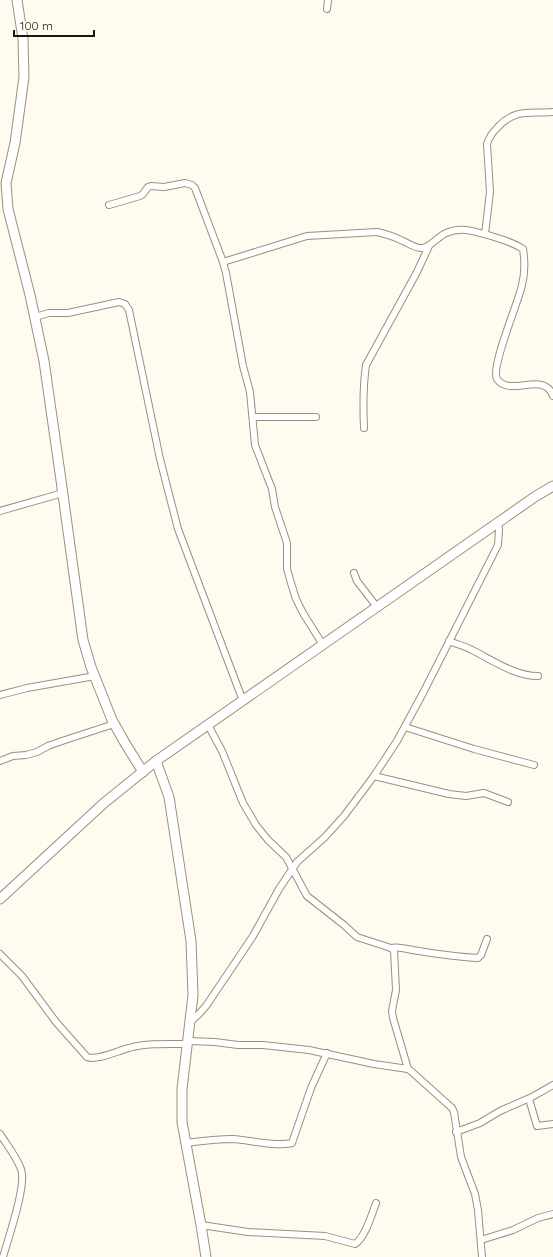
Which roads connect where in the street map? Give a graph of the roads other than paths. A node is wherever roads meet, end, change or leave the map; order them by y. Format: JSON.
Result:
{"nodes":[{"id":1,"x":17,"y":0,"type":"edge"},
{"id":2,"x":328,"y":0,"type":"edge"},
{"id":3,"x":327,"y":9,"type":"dead end"},
{"id":4,"x":553,"y":112,"type":"edge"},
{"id":5,"x":3,"y":183,"type":"edge"},
{"id":6,"x":109,"y":205,"type":"dead end"},
{"id":7,"x":485,"y":234,"type":"junction"},
{"id":8,"x":430,"y":244,"type":"junction"},
{"id":9,"x":223,"y":262,"type":"junction"},
{"id":10,"x":35,"y":317,"type":"junction"},
{"id":11,"x":553,"y":396,"type":"edge"},
{"id":12,"x":253,"y":417,"type":"junction"},
{"id":13,"x":316,"y":417,"type":"dead end"},
{"id":14,"x":364,"y":428,"type":"dead end"},
{"id":15,"x":553,"y":486,"type":"edge"},
{"id":16,"x":63,"y":493,"type":"junction"},
{"id":17,"x":0,"y":511,"type":"edge"},
{"id":18,"x":498,"y":522,"type":"junction"},
{"id":19,"x":354,"y":573,"type":"dead end"},
{"id":20,"x":377,"y":607,"type":"junction"},
{"id":21,"x":449,"y":641,"type":"junction"},
{"id":22,"x":323,"y":645,"type":"junction"},
{"id":23,"x":95,"y":676,"type":"junction"},
{"id":24,"x":538,"y":676,"type":"dead end"},
{"id":25,"x":0,"y":695,"type":"edge"},
{"id":26,"x":242,"y":701,"type":"junction"},
{"id":27,"x":114,"y":724,"type":"junction"},
{"id":28,"x":208,"y":725,"type":"junction"},
{"id":29,"x":405,"y":726,"type":"junction"},
{"id":30,"x":0,"y":761,"type":"edge"},
{"id":31,"x":156,"y":761,"type":"junction"},
{"id":32,"x":534,"y":765,"type":"dead end"},
{"id":33,"x":143,"y":772,"type":"junction"},
{"id":34,"x":374,"y":776,"type":"junction"},
{"id":35,"x":508,"y":802,"type":"dead end"},
{"id":36,"x":293,"y":868,"type":"junction"},
{"id":37,"x":0,"y":899,"type":"edge"},
{"id":38,"x":487,"y":939,"type":"dead end"},
{"id":39,"x":391,"y":948,"type":"junction"},
{"id":40,"x":0,"y":954,"type":"edge"},
{"id":41,"x":191,"y":1021,"type":"junction"},
{"id":42,"x":188,"y":1043,"type":"junction"},
{"id":43,"x":327,"y":1053,"type":"junction"},
{"id":44,"x":408,"y":1069,"type":"junction"},
{"id":45,"x":553,"y":1085,"type":"edge"},
{"id":46,"x":529,"y":1099,"type":"junction"},
{"id":47,"x":553,"y":1124,"type":"edge"},
{"id":48,"x":456,"y":1132,"type":"junction"},
{"id":49,"x":0,"y":1134,"type":"edge"},
{"id":50,"x":186,"y":1143,"type":"junction"},
{"id":51,"x":376,"y":1203,"type":"dead end"},
{"id":52,"x":553,"y":1214,"type":"edge"},
{"id":53,"x":201,"y":1225,"type":"junction"},
{"id":54,"x":481,"y":1240,"type":"junction"},
{"id":55,"x":3,"y":1257,"type":"edge"},
{"id":56,"x":206,"y":1257,"type":"edge"},
{"id":57,"x":482,"y":1257,"type":"edge"}],
"edges":[{"from":1,"to":5,"type":"main road"},
{"from":2,"to":3,"type":"street"},
{"from":4,"to":7,"type":"street"},
{"from":5,"to":10,"type":"main road"},
{"from":6,"to":9,"type":"street"},
{"from":7,"to":8,"type":"street"},
{"from":7,"to":11,"type":"street"},
{"from":8,"to":9,"type":"street"},
{"from":8,"to":14,"type":"street"},
{"from":9,"to":12,"type":"street"},
{"from":10,"to":16,"type":"main road"},
{"from":10,"to":26,"type":"street"},
{"from":12,"to":13,"type":"street"},
{"from":12,"to":22,"type":"street"},
{"from":15,"to":18,"type":"main road"},
{"from":16,"to":17,"type":"street"},
{"from":16,"to":23,"type":"main road"},
{"from":18,"to":20,"type":"main road"},
{"from":18,"to":21,"type":"street"},
{"from":19,"to":20,"type":"street"},
{"from":20,"to":22,"type":"main road"},
{"from":21,"to":24,"type":"street"},
{"from":21,"to":29,"type":"street"},
{"from":22,"to":26,"type":"main road"},
{"from":23,"to":25,"type":"street"},
{"from":23,"to":27,"type":"main road"},
{"from":26,"to":28,"type":"main road"},
{"from":27,"to":30,"type":"street"},
{"from":27,"to":33,"type":"main road"},
{"from":28,"to":31,"type":"main road"},
{"from":28,"to":36,"type":"street"},
{"from":29,"to":32,"type":"street"},
{"from":29,"to":34,"type":"street"},
{"from":31,"to":33,"type":"main road"},
{"from":31,"to":41,"type":"main road"},
{"from":33,"to":37,"type":"main road"},
{"from":34,"to":35,"type":"street"},
{"from":34,"to":36,"type":"street"},
{"from":36,"to":39,"type":"street"},
{"from":36,"to":41,"type":"street"},
{"from":38,"to":39,"type":"street"},
{"from":39,"to":44,"type":"street"},
{"from":40,"to":42,"type":"street"},
{"from":41,"to":42,"type":"main road"},
{"from":42,"to":43,"type":"street"},
{"from":42,"to":50,"type":"main road"},
{"from":43,"to":44,"type":"street"},
{"from":43,"to":50,"type":"street"},
{"from":44,"to":48,"type":"street"},
{"from":45,"to":46,"type":"street"},
{"from":46,"to":47,"type":"street"},
{"from":46,"to":48,"type":"street"},
{"from":48,"to":54,"type":"street"},
{"from":49,"to":55,"type":"street"},
{"from":50,"to":53,"type":"main road"},
{"from":51,"to":53,"type":"street"},
{"from":52,"to":54,"type":"street"},
{"from":53,"to":56,"type":"main road"},
{"from":54,"to":57,"type":"street"}]}
